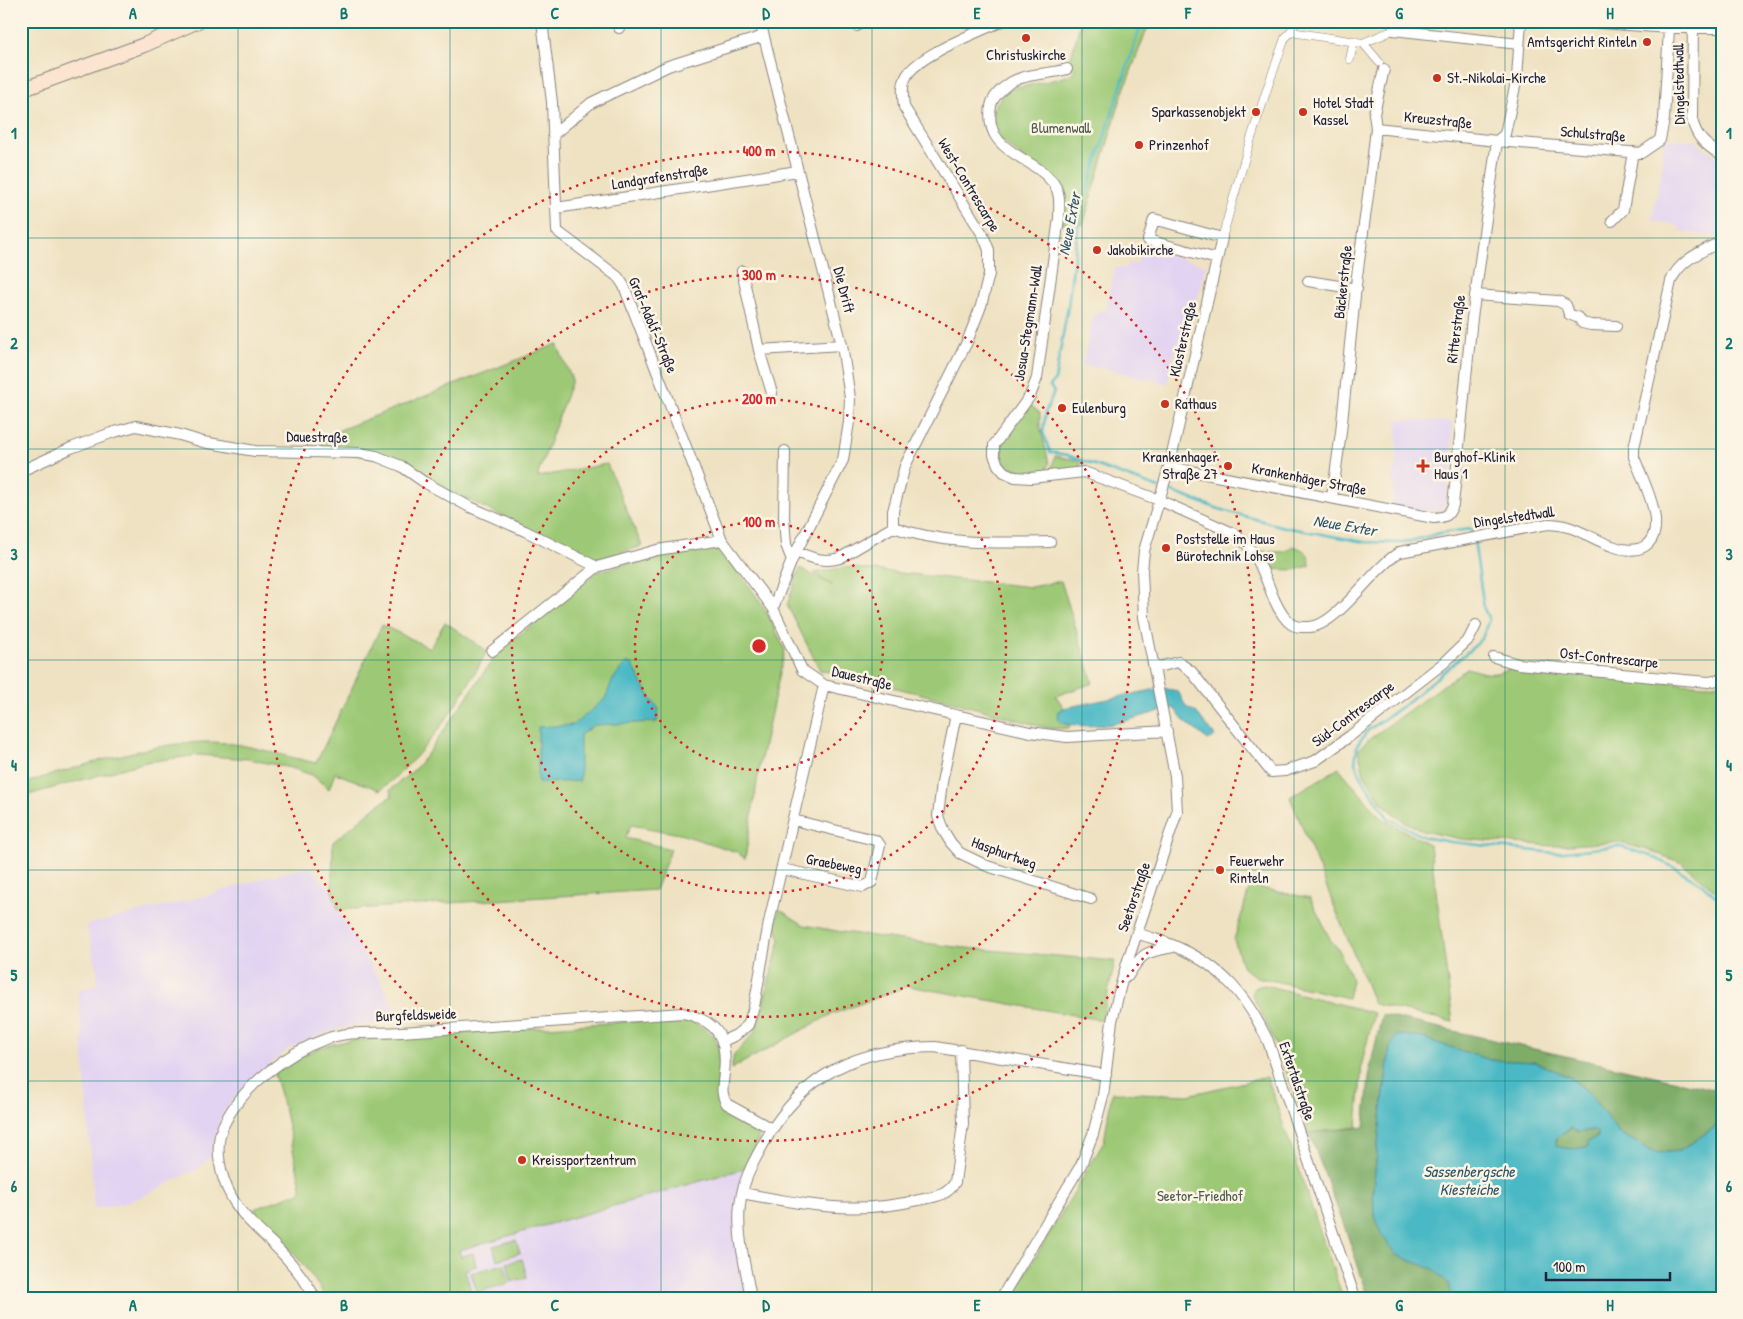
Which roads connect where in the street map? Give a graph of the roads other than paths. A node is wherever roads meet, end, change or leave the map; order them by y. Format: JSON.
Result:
{"nodes":[{"id":1,"x":198,"y":21,"type":"edge"},
{"id":2,"x":542,"y":21,"type":"edge"},
{"id":3,"x":760,"y":21,"type":"edge"},
{"id":4,"x":1002,"y":21,"type":"edge"},
{"id":5,"x":1295,"y":21,"type":"edge"},
{"id":6,"x":1521,"y":21,"type":"edge"},
{"id":7,"x":1574,"y":21,"type":"edge"},
{"id":8,"x":1693,"y":25,"type":"edge"},
{"id":9,"x":1392,"y":28,"type":"edge"},
{"id":10,"x":1669,"y":28,"type":"junction"},
{"id":11,"x":1722,"y":28,"type":"edge"},
{"id":12,"x":1291,"y":32,"type":"junction"},
{"id":13,"x":764,"y":36,"type":"junction"},
{"id":14,"x":1354,"y":42,"type":"junction"},
{"id":15,"x":1363,"y":43,"type":"junction"},
{"id":16,"x":1519,"y":44,"type":"junction"},
{"id":17,"x":1350,"y":59,"type":"dead end"},
{"id":18,"x":1381,"y":66,"type":"joint"},
{"id":19,"x":1067,"y":69,"type":"dead end"},
{"id":20,"x":21,"y":90,"type":"edge"},
{"id":21,"x":1376,"y":128,"type":"junction"},
{"id":22,"x":553,"y":135,"type":"junction"},
{"id":23,"x":1497,"y":141,"type":"junction"},
{"id":24,"x":1633,"y":152,"type":"junction"},
{"id":25,"x":1722,"y":156,"type":"edge"},
{"id":26,"x":798,"y":170,"type":"junction"},
{"id":27,"x":556,"y":208,"type":"junction"},
{"id":28,"x":1612,"y":221,"type":"dead end"},
{"id":29,"x":1222,"y":238,"type":"junction"},
{"id":30,"x":1722,"y":241,"type":"edge"},
{"id":31,"x":1217,"y":259,"type":"junction"},
{"id":32,"x":742,"y":271,"type":"dead end"},
{"id":33,"x":1308,"y":281,"type":"dead end"},
{"id":34,"x":1357,"y":289,"type":"junction"},
{"id":35,"x":1475,"y":295,"type":"junction"},
{"id":36,"x":1616,"y":326,"type":"dead end"},
{"id":37,"x":842,"y":345,"type":"junction"},
{"id":38,"x":759,"y":350,"type":"junction"},
{"id":39,"x":772,"y":393,"type":"dead end"},
{"id":40,"x":785,"y":451,"type":"dead end"},
{"id":41,"x":1169,"y":467,"type":"junction"},
{"id":42,"x":21,"y":471,"type":"edge"},
{"id":43,"x":1161,"y":492,"type":"junction"},
{"id":44,"x":1332,"y":498,"type":"junction"},
{"id":45,"x":1443,"y":517,"type":"joint"},
{"id":46,"x":893,"y":527,"type":"junction"},
{"id":47,"x":722,"y":540,"type":"junction"},
{"id":48,"x":1050,"y":542,"type":"dead end"},
{"id":49,"x":794,"y":556,"type":"junction"},
{"id":50,"x":597,"y":567,"type":"junction"},
{"id":51,"x":773,"y":608,"type":"junction"},
{"id":52,"x":1476,"y":625,"type":"dead end"},
{"id":53,"x":492,"y":651,"type":"dead end"},
{"id":54,"x":1494,"y":657,"type":"dead end"},
{"id":55,"x":1154,"y":668,"type":"junction"},
{"id":56,"x":1722,"y":679,"type":"edge"},
{"id":57,"x":824,"y":686,"type":"junction"},
{"id":58,"x":956,"y":716,"type":"junction"},
{"id":59,"x":1166,"y":727,"type":"junction"},
{"id":60,"x":793,"y":820,"type":"junction"},
{"id":61,"x":782,"y":869,"type":"junction"},
{"id":62,"x":1091,"y":899,"type":"dead end"},
{"id":63,"x":1137,"y":933,"type":"junction"},
{"id":64,"x":1177,"y":947,"type":"junction"},
{"id":65,"x":1120,"y":988,"type":"junction"},
{"id":66,"x":723,"y":1041,"type":"junction"},
{"id":67,"x":961,"y":1050,"type":"junction"},
{"id":68,"x":1106,"y":1075,"type":"junction"},
{"id":69,"x":772,"y":1129,"type":"junction"},
{"id":70,"x":742,"y":1193,"type":"junction"},
{"id":71,"x":316,"y":1298,"type":"edge"},
{"id":72,"x":751,"y":1298,"type":"edge"},
{"id":73,"x":1001,"y":1298,"type":"edge"},
{"id":74,"x":1355,"y":1298,"type":"edge"}],
"edges":[{"from":1,"to":20,"type":"main road"},
{"from":2,"to":22,"type":"street","name":"Graf-Adolf-Straße"},
{"from":3,"to":13,"type":"street","name":"Die Drift"},
{"from":4,"to":46,"type":"street","name":"West-Contrescarpe"},
{"from":5,"to":12,"type":"street","name":"Klosterstraße"},
{"from":6,"to":16,"type":"street"},
{"from":7,"to":10,"type":"street"},
{"from":8,"to":10,"type":"street"},
{"from":8,"to":11,"type":"street"},
{"from":8,"to":25,"type":"street","name":"Dingelstedtwall"},
{"from":9,"to":15,"type":"street"},
{"from":9,"to":16,"type":"street"},
{"from":10,"to":24,"type":"street","name":"Schulstraße"},
{"from":12,"to":14,"type":"street"},
{"from":12,"to":29,"type":"street","name":"Klosterstraße"},
{"from":13,"to":22,"type":"street"},
{"from":13,"to":26,"type":"street","name":"Die Drift"},
{"from":14,"to":15,"type":"street"},
{"from":14,"to":17,"type":"street"},
{"from":15,"to":18,"type":"street"},
{"from":16,"to":23,"type":"street"},
{"from":18,"to":21,"type":"street","name":"Bäckerstraße"},
{"from":19,"to":43,"type":"street","name":"Josua-Stegmann-Wall"},
{"from":21,"to":23,"type":"street","name":"Kreuzstraße"},
{"from":21,"to":34,"type":"street","name":"Bäckerstraße"},
{"from":22,"to":27,"type":"street","name":"Graf-Adolf-Straße"},
{"from":23,"to":24,"type":"street","name":"Schulstraße"},
{"from":23,"to":35,"type":"street","name":"Ritterstraße"},
{"from":24,"to":28,"type":"street"},
{"from":26,"to":27,"type":"street","name":"Landgrafenstraße"},
{"from":26,"to":37,"type":"street","name":"Die Drift"},
{"from":27,"to":47,"type":"street","name":"Graf-Adolf-Straße"},
{"from":29,"to":31,"type":"street","name":"Klosterstraße"},
{"from":29,"to":31,"type":"street"},
{"from":30,"to":43,"type":"street","name":"Dingelstedtwall"},
{"from":31,"to":41,"type":"street","name":"Klosterstraße"},
{"from":32,"to":38,"type":"street"},
{"from":33,"to":34,"type":"street"},
{"from":34,"to":44,"type":"street","name":"Bäckerstraße"},
{"from":35,"to":36,"type":"street"},
{"from":35,"to":45,"type":"street","name":"Ritterstraße"},
{"from":37,"to":38,"type":"street"},
{"from":37,"to":49,"type":"street","name":"Die Drift"},
{"from":38,"to":39,"type":"street"},
{"from":40,"to":49,"type":"street"},
{"from":41,"to":43,"type":"street","name":"Klosterstraße"},
{"from":41,"to":44,"type":"street","name":"Krankenhäger Straße"},
{"from":42,"to":50,"type":"street","name":"Dauestraße"},
{"from":43,"to":55,"type":"street","name":"Seetorstraße"},
{"from":44,"to":45,"type":"street","name":"Krankenhäger Straße"},
{"from":46,"to":48,"type":"street"},
{"from":46,"to":49,"type":"street"},
{"from":47,"to":50,"type":"street"},
{"from":47,"to":51,"type":"street","name":"Dauestraße"},
{"from":49,"to":51,"type":"street","name":"Die Drift"},
{"from":50,"to":53,"type":"street"},
{"from":51,"to":57,"type":"street","name":"Dauestraße"},
{"from":52,"to":55,"type":"street","name":"Süd-Contrescarpe"},
{"from":54,"to":56,"type":"street","name":"Ost-Contrescarpe"},
{"from":55,"to":59,"type":"street","name":"Seetorstraße"},
{"from":57,"to":58,"type":"street","name":"Dauestraße"},
{"from":57,"to":60,"type":"street","name":"Graebeweg"},
{"from":58,"to":59,"type":"street","name":"Dauestraße"},
{"from":58,"to":62,"type":"street","name":"Hasphurtweg"},
{"from":59,"to":63,"type":"street","name":"Seetorstraße"},
{"from":60,"to":61,"type":"street","name":"Graebeweg"},
{"from":60,"to":61,"type":"street","name":"Graebeweg"},
{"from":61,"to":66,"type":"street","name":"Graebeweg"},
{"from":63,"to":64,"type":"street","name":"Extertalstraße"},
{"from":63,"to":65,"type":"street","name":"Seetorstraße"},
{"from":64,"to":65,"type":"street"},
{"from":64,"to":74,"type":"street","name":"Extertalstraße"},
{"from":65,"to":68,"type":"street","name":"Seetorstraße"},
{"from":66,"to":69,"type":"street"},
{"from":66,"to":71,"type":"street","name":"Burgfeldsweide"},
{"from":67,"to":68,"type":"street"},
{"from":67,"to":69,"type":"street"},
{"from":67,"to":70,"type":"street"},
{"from":68,"to":73,"type":"street","name":"Seetorstraße"},
{"from":69,"to":70,"type":"street"},
{"from":70,"to":72,"type":"street"}]}
